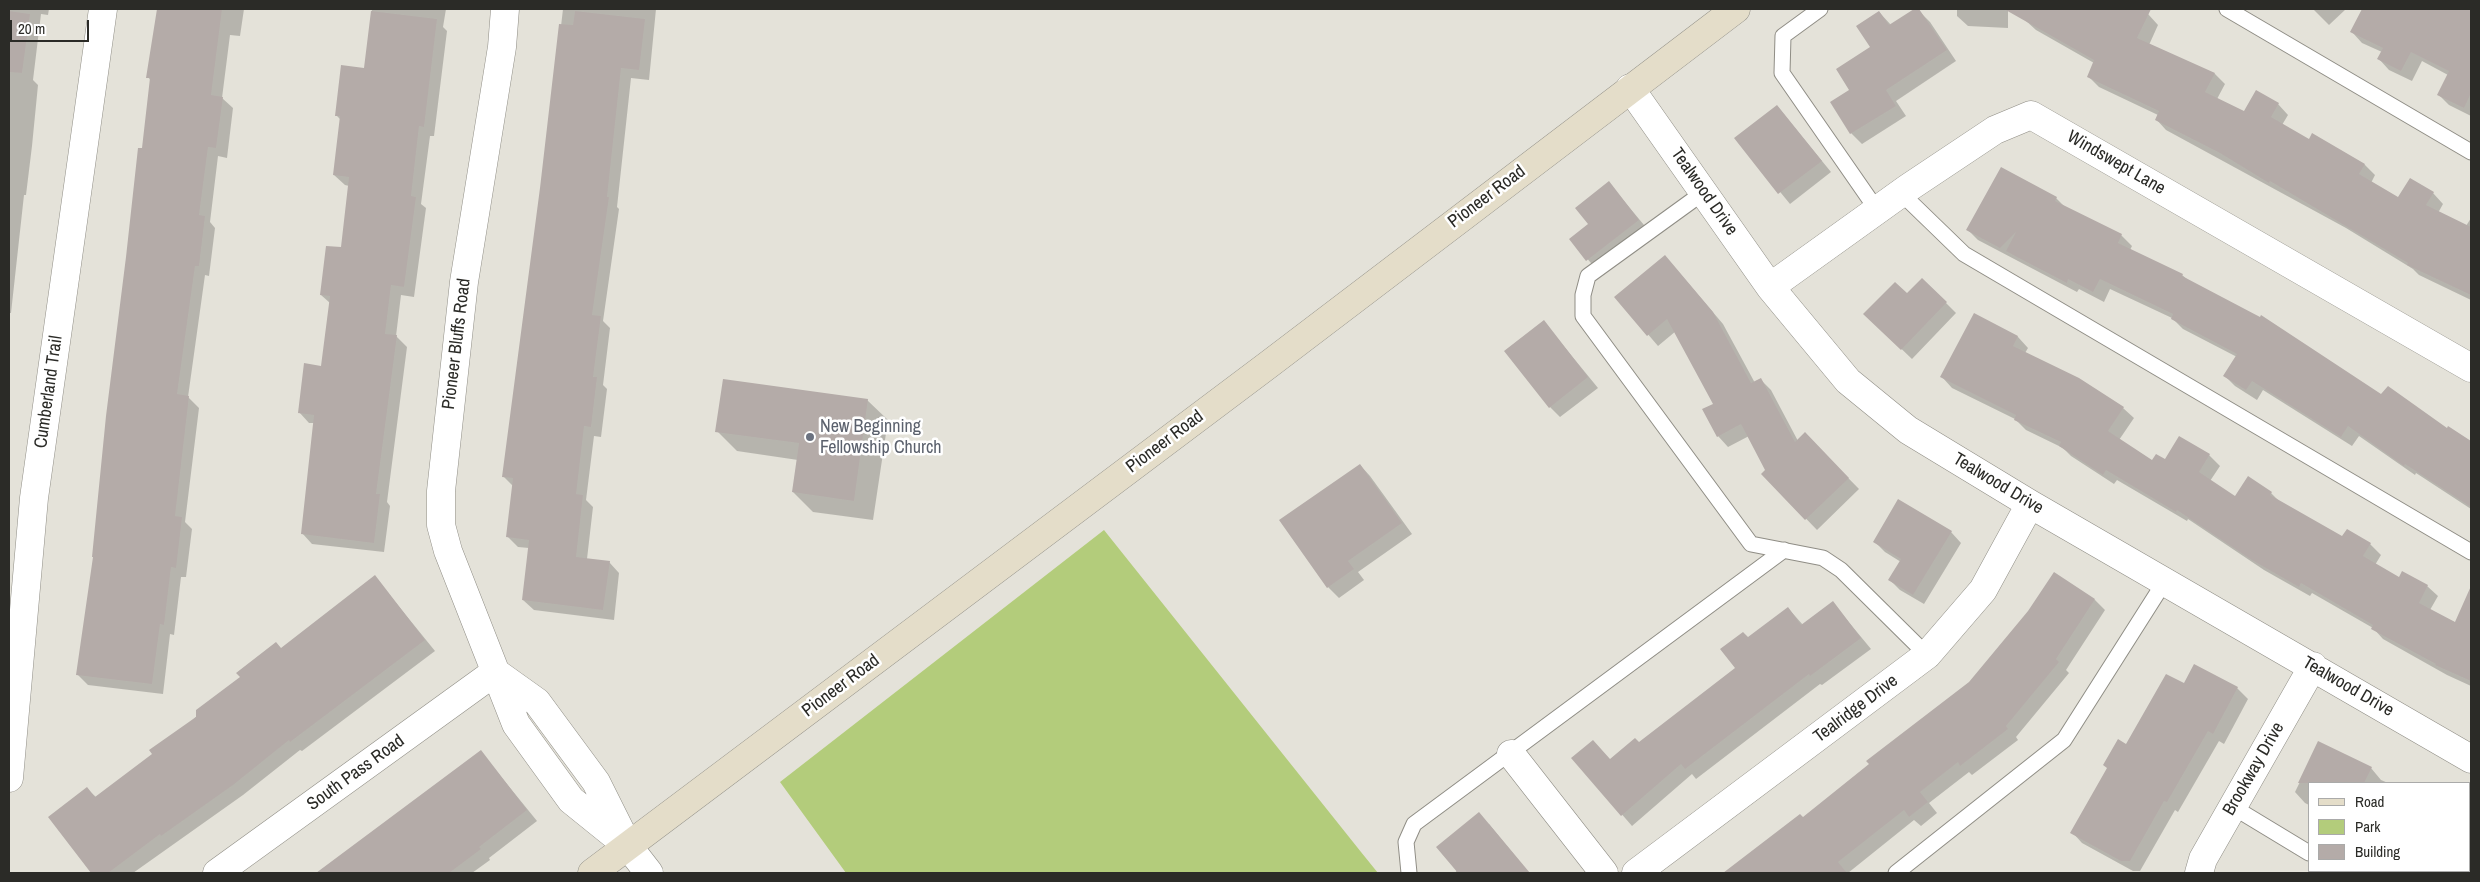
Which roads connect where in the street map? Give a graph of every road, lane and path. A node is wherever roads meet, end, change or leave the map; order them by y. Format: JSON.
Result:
{"nodes":[{"id":1,"x":103,"y":9,"type":"edge"},
{"id":2,"x":505,"y":9,"type":"edge"},
{"id":3,"x":1736,"y":9,"type":"edge"},
{"id":4,"x":1820,"y":9,"type":"edge"},
{"id":5,"x":2227,"y":9,"type":"edge"},
{"id":6,"x":1630,"y":88,"type":"junction"},
{"id":7,"x":2471,"y":152,"type":"edge"},
{"id":8,"x":1704,"y":192,"type":"junction"},
{"id":9,"x":1901,"y":193,"type":"junction"},
{"id":10,"x":1877,"y":210,"type":"junction"},
{"id":11,"x":1770,"y":287,"type":"junction"},
{"id":12,"x":2471,"y":368,"type":"edge"},
{"id":13,"x":2030,"y":504,"type":"junction"},
{"id":14,"x":1784,"y":550,"type":"junction"},
{"id":15,"x":2471,"y":552,"type":"edge"},
{"id":16,"x":2165,"y":581,"type":"junction"},
{"id":17,"x":1927,"y":655,"type":"junction"},
{"id":18,"x":2313,"y":666,"type":"junction"},
{"id":19,"x":495,"y":672,"type":"junction"},
{"id":20,"x":1511,"y":754,"type":"junction"},
{"id":21,"x":2471,"y":759,"type":"edge"},
{"id":22,"x":9,"y":778,"type":"edge"},
{"id":23,"x":2232,"y":807,"type":"junction"},
{"id":24,"x":628,"y":846,"type":"junction"},
{"id":25,"x":2308,"y":851,"type":"edge"},
{"id":26,"x":1912,"y":868,"type":"edge"},
{"id":27,"x":217,"y":873,"type":"edge"},
{"id":28,"x":592,"y":873,"type":"edge"},
{"id":29,"x":649,"y":873,"type":"edge"},
{"id":30,"x":1409,"y":873,"type":"edge"},
{"id":31,"x":1604,"y":873,"type":"edge"},
{"id":32,"x":1636,"y":873,"type":"edge"},
{"id":33,"x":1896,"y":873,"type":"edge"},
{"id":34,"x":2199,"y":873,"type":"edge"}],
"edges":[{"from":1,"to":22,"type":"street","name":"Cumberland Trail"},
{"from":2,"to":19,"type":"street","name":"Pioneer Bluffs Road"},
{"from":3,"to":6,"type":"main road","name":"Pioneer Road"},
{"from":4,"to":10,"type":"lane"},
{"from":5,"to":7,"type":"lane"},
{"from":6,"to":8,"type":"street","name":"Tealwood Drive"},
{"from":6,"to":24,"type":"main road","name":"Pioneer Road"},
{"from":8,"to":11,"type":"street","name":"Tealwood Drive"},
{"from":8,"to":14,"type":"lane"},
{"from":9,"to":10,"type":"street","name":"Windswept Lane"},
{"from":9,"to":12,"type":"street","name":"Windswept Lane"},
{"from":9,"to":15,"type":"lane"},
{"from":10,"to":11,"type":"street","name":"Windswept Lane"},
{"from":11,"to":13,"type":"street","name":"Tealwood Drive"},
{"from":13,"to":16,"type":"street","name":"Tealwood Drive"},
{"from":13,"to":17,"type":"street","name":"Tealridge Drive"},
{"from":14,"to":17,"type":"lane"},
{"from":14,"to":20,"type":"lane"},
{"from":16,"to":18,"type":"street","name":"Tealwood Drive"},
{"from":16,"to":26,"type":"lane"},
{"from":17,"to":32,"type":"street","name":"Tealridge Drive"},
{"from":18,"to":21,"type":"street","name":"Tealwood Drive"},
{"from":18,"to":23,"type":"street","name":"Brookway Drive"},
{"from":19,"to":24,"type":"street","name":"Pioneer Bluffs Road"},
{"from":19,"to":27,"type":"street","name":"South Pass Road"},
{"from":20,"to":30,"type":"lane"},
{"from":20,"to":31,"type":"street"},
{"from":23,"to":25,"type":"lane"},
{"from":23,"to":34,"type":"street","name":"Brookway Drive"},
{"from":24,"to":28,"type":"main road","name":"Pioneer Road"},
{"from":24,"to":29,"type":"street","name":"Pioneer Bluffs Road"},
{"from":26,"to":33,"type":"lane"}]}
